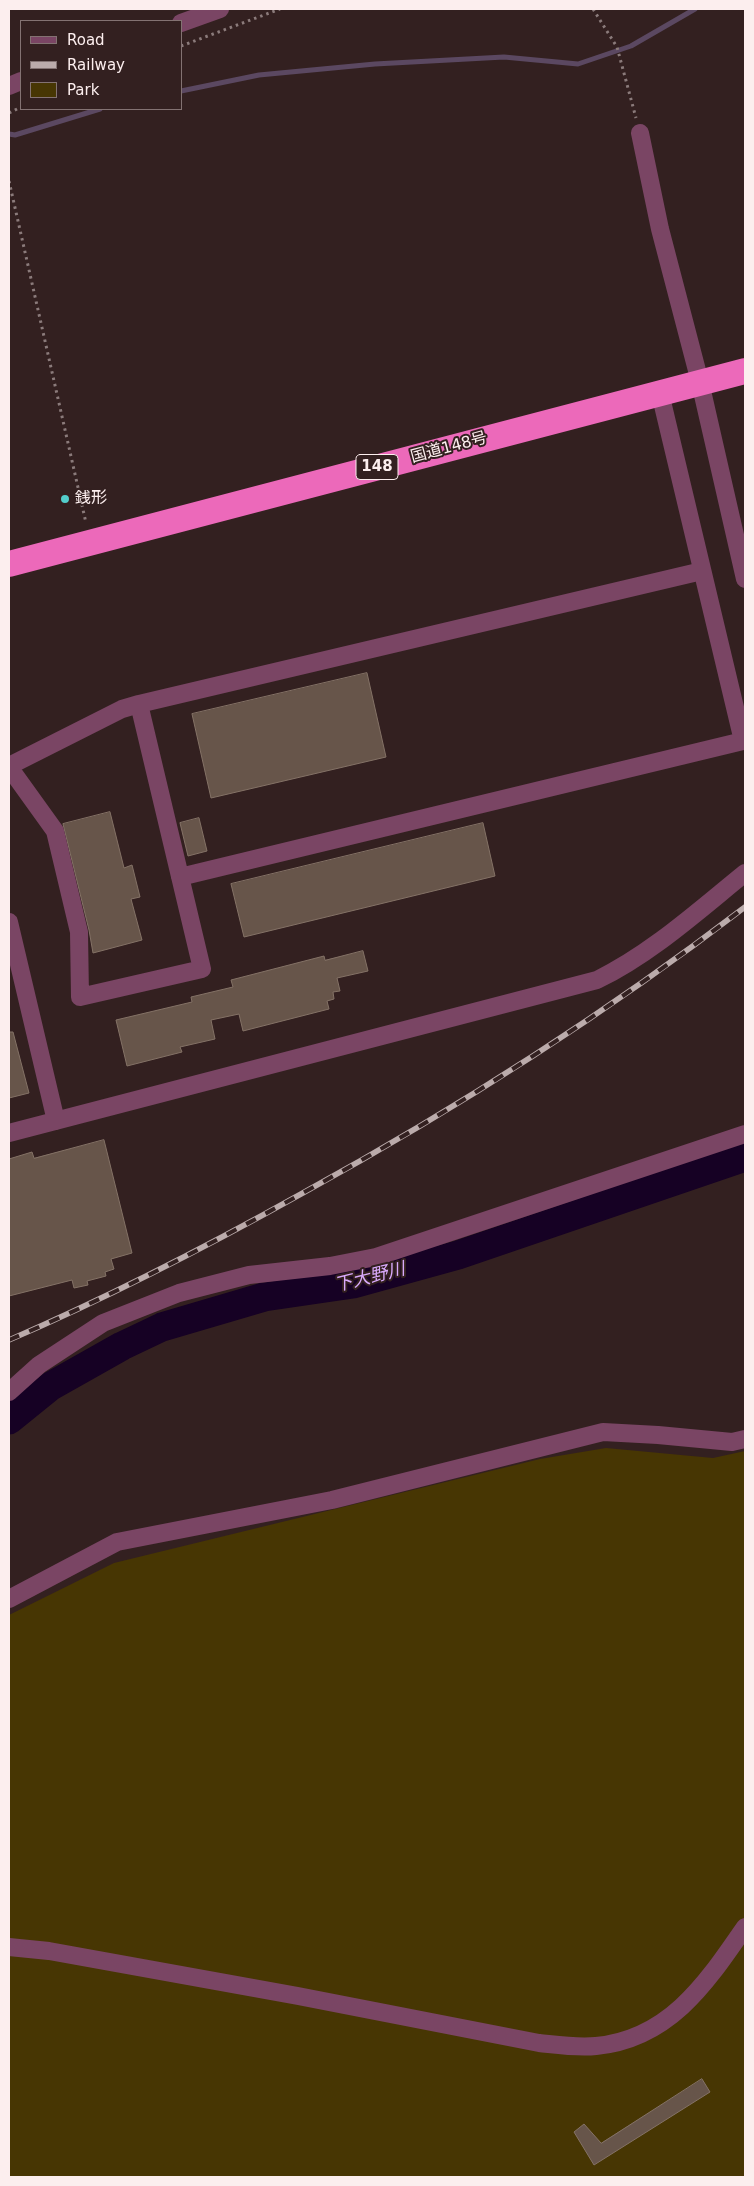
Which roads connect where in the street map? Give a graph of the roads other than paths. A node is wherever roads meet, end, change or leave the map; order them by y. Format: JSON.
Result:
{"nodes":[{"id":1,"x":220,"y":9,"type":"edge"},
{"id":2,"x":182,"y":23,"type":"edge"},
{"id":3,"x":640,"y":133,"type":"road end"},
{"id":4,"x":745,"y":371,"type":"edge"},
{"id":5,"x":700,"y":382,"type":"junction"},
{"id":6,"x":660,"y":393,"type":"junction"},
{"id":7,"x":9,"y":564,"type":"edge"},
{"id":8,"x":702,"y":571,"type":"junction"},
{"id":9,"x":745,"y":579,"type":"edge"},
{"id":10,"x":139,"y":704,"type":"junction"},
{"id":11,"x":9,"y":766,"type":"edge"},
{"id":12,"x":745,"y":873,"type":"edge"},
{"id":13,"x":180,"y":877,"type":"junction"},
{"id":14,"x":9,"y":922,"type":"edge"},
{"id":15,"x":56,"y":1121,"type":"junction"},
{"id":16,"x":9,"y":1133,"type":"edge"},
{"id":17,"x":745,"y":1134,"type":"edge"},
{"id":18,"x":9,"y":1392,"type":"edge"},
{"id":19,"x":745,"y":1439,"type":"edge"},
{"id":20,"x":9,"y":1599,"type":"edge"},
{"id":21,"x":745,"y":1927,"type":"edge"},
{"id":22,"x":9,"y":1947,"type":"edge"}],
"edges":[{"from":1,"to":2,"type":"street"},
{"from":3,"to":5,"type":"street"},
{"from":4,"to":5,"type":"highway","name":"国道148号","number":"148"},
{"from":5,"to":6,"type":"highway","name":"国道148号","number":"148"},
{"from":5,"to":9,"type":"street"},
{"from":6,"to":7,"type":"highway","name":"国道148号","number":"148"},
{"from":6,"to":8,"type":"street"},
{"from":8,"to":10,"type":"street"},
{"from":8,"to":13,"type":"street"},
{"from":10,"to":11,"type":"street"},
{"from":10,"to":13,"type":"street"},
{"from":11,"to":13,"type":"street"},
{"from":12,"to":15,"type":"street"},
{"from":14,"to":15,"type":"street"},
{"from":15,"to":16,"type":"street"},
{"from":17,"to":18,"type":"street"},
{"from":19,"to":20,"type":"street"},
{"from":21,"to":22,"type":"street"}]}
